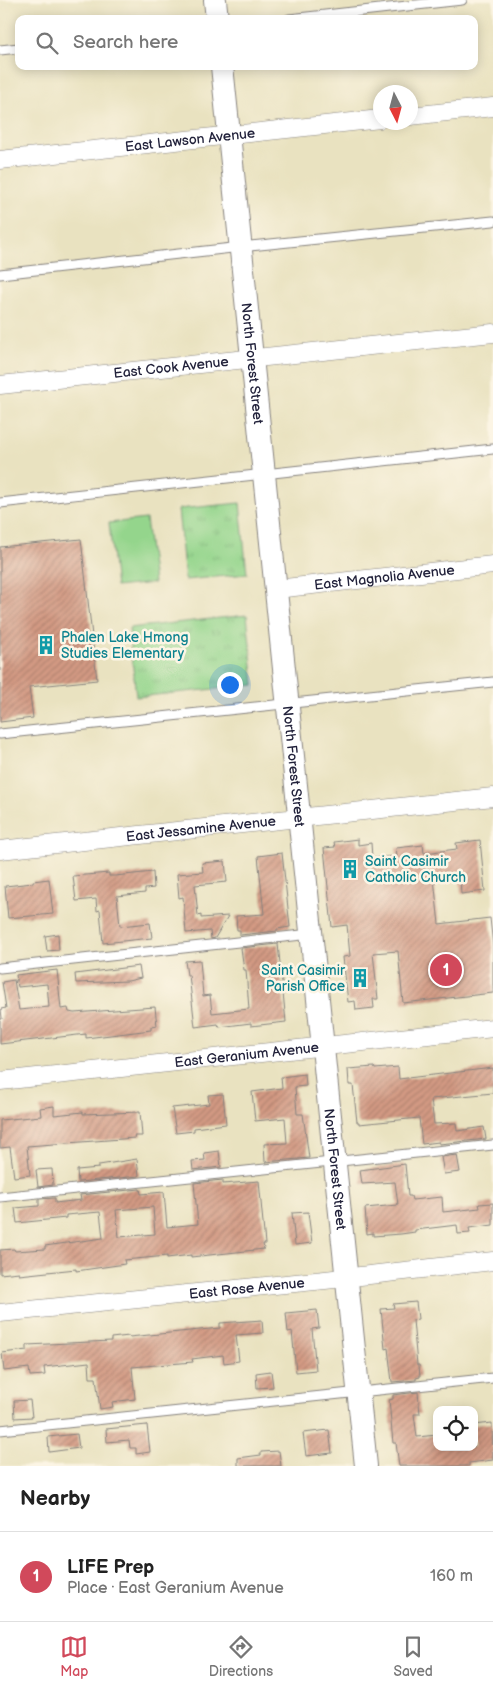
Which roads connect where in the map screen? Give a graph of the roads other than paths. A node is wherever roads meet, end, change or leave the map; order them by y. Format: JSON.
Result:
{"nodes":[{"id":1,"x":215,"y":0,"type":"edge"},
{"id":2,"x":462,"y":0,"type":"edge"},
{"id":3,"x":217,"y":15,"type":"edge"},
{"id":4,"x":325,"y":15,"type":"edge"},
{"id":5,"x":15,"y":48,"type":"edge"},
{"id":6,"x":0,"y":50,"type":"edge"},
{"id":7,"x":222,"y":70,"type":"edge"},
{"id":8,"x":493,"y":107,"type":"edge"},
{"id":9,"x":418,"y":115,"type":"edge"},
{"id":10,"x":373,"y":120,"type":"edge"},
{"id":11,"x":229,"y":136,"type":"junction"},
{"id":12,"x":0,"y":160,"type":"edge"},
{"id":13,"x":493,"y":221,"type":"edge"},
{"id":14,"x":241,"y":247,"type":"junction"},
{"id":15,"x":0,"y":274,"type":"edge"},
{"id":16,"x":493,"y":334,"type":"edge"},
{"id":17,"x":252,"y":358,"type":"junction"},
{"id":18,"x":0,"y":385,"type":"edge"},
{"id":19,"x":493,"y":449,"type":"edge"},
{"id":20,"x":264,"y":474,"type":"junction"},
{"id":21,"x":0,"y":503,"type":"edge"},
{"id":22,"x":493,"y":565,"type":"edge"},
{"id":23,"x":276,"y":589,"type":"junction"},
{"id":24,"x":493,"y":682,"type":"edge"},
{"id":25,"x":288,"y":705,"type":"junction"},
{"id":26,"x":0,"y":734,"type":"edge"},
{"id":27,"x":493,"y":797,"type":"edge"},
{"id":28,"x":300,"y":818,"type":"junction"},
{"id":29,"x":0,"y":850,"type":"edge"},
{"id":30,"x":312,"y":934,"type":"junction"},
{"id":31,"x":0,"y":968,"type":"edge"},
{"id":32,"x":493,"y":1028,"type":"edge"},
{"id":33,"x":323,"y":1047,"type":"junction"},
{"id":34,"x":0,"y":1081,"type":"edge"},
{"id":35,"x":493,"y":1145,"type":"edge"},
{"id":36,"x":335,"y":1162,"type":"junction"},
{"id":37,"x":0,"y":1197,"type":"edge"},
{"id":38,"x":493,"y":1261,"type":"edge"},
{"id":39,"x":347,"y":1278,"type":"junction"},
{"id":40,"x":0,"y":1313,"type":"edge"},
{"id":41,"x":493,"y":1378,"type":"edge"},
{"id":42,"x":359,"y":1393,"type":"junction"},
{"id":43,"x":0,"y":1430,"type":"edge"},
{"id":44,"x":366,"y":1466,"type":"edge"}],
"edges":[{"from":1,"to":3,"type":"street"},
{"from":2,"to":4,"type":"lane"},
{"from":5,"to":6,"type":"lane"},
{"from":7,"to":11,"type":"street","name":"North Forest Street"},
{"from":8,"to":9,"type":"street"},
{"from":10,"to":11,"type":"street","name":"East Lawson Avenue"},
{"from":11,"to":12,"type":"street","name":"East Lawson Avenue"},
{"from":11,"to":14,"type":"street","name":"North Forest Street"},
{"from":13,"to":14,"type":"lane"},
{"from":14,"to":15,"type":"lane"},
{"from":14,"to":17,"type":"street","name":"North Forest Street"},
{"from":16,"to":17,"type":"street","name":"East Cook Avenue"},
{"from":17,"to":18,"type":"street","name":"East Cook Avenue"},
{"from":17,"to":20,"type":"street","name":"North Forest Street"},
{"from":19,"to":20,"type":"lane"},
{"from":20,"to":21,"type":"lane"},
{"from":20,"to":23,"type":"street","name":"North Forest Street"},
{"from":22,"to":23,"type":"street","name":"East Magnolia Avenue"},
{"from":23,"to":25,"type":"street","name":"North Forest Street"},
{"from":24,"to":25,"type":"lane"},
{"from":25,"to":26,"type":"lane"},
{"from":25,"to":28,"type":"street","name":"North Forest Street"},
{"from":27,"to":28,"type":"street","name":"East Jessamine Avenue"},
{"from":28,"to":29,"type":"street","name":"East Jessamine Avenue"},
{"from":28,"to":30,"type":"street","name":"North Forest Street"},
{"from":30,"to":31,"type":"lane"},
{"from":30,"to":33,"type":"street","name":"North Forest Street"},
{"from":32,"to":33,"type":"street","name":"East Geranium Avenue"},
{"from":33,"to":34,"type":"street","name":"East Geranium Avenue"},
{"from":33,"to":36,"type":"street","name":"North Forest Street"},
{"from":35,"to":36,"type":"lane"},
{"from":36,"to":37,"type":"lane"},
{"from":36,"to":39,"type":"street","name":"North Forest Street"},
{"from":38,"to":39,"type":"street","name":"East Rose Avenue"},
{"from":39,"to":40,"type":"street","name":"East Rose Avenue"},
{"from":39,"to":42,"type":"street","name":"North Forest Street"},
{"from":41,"to":42,"type":"lane"},
{"from":42,"to":43,"type":"lane"},
{"from":42,"to":44,"type":"street","name":"North Forest Street"}]}
